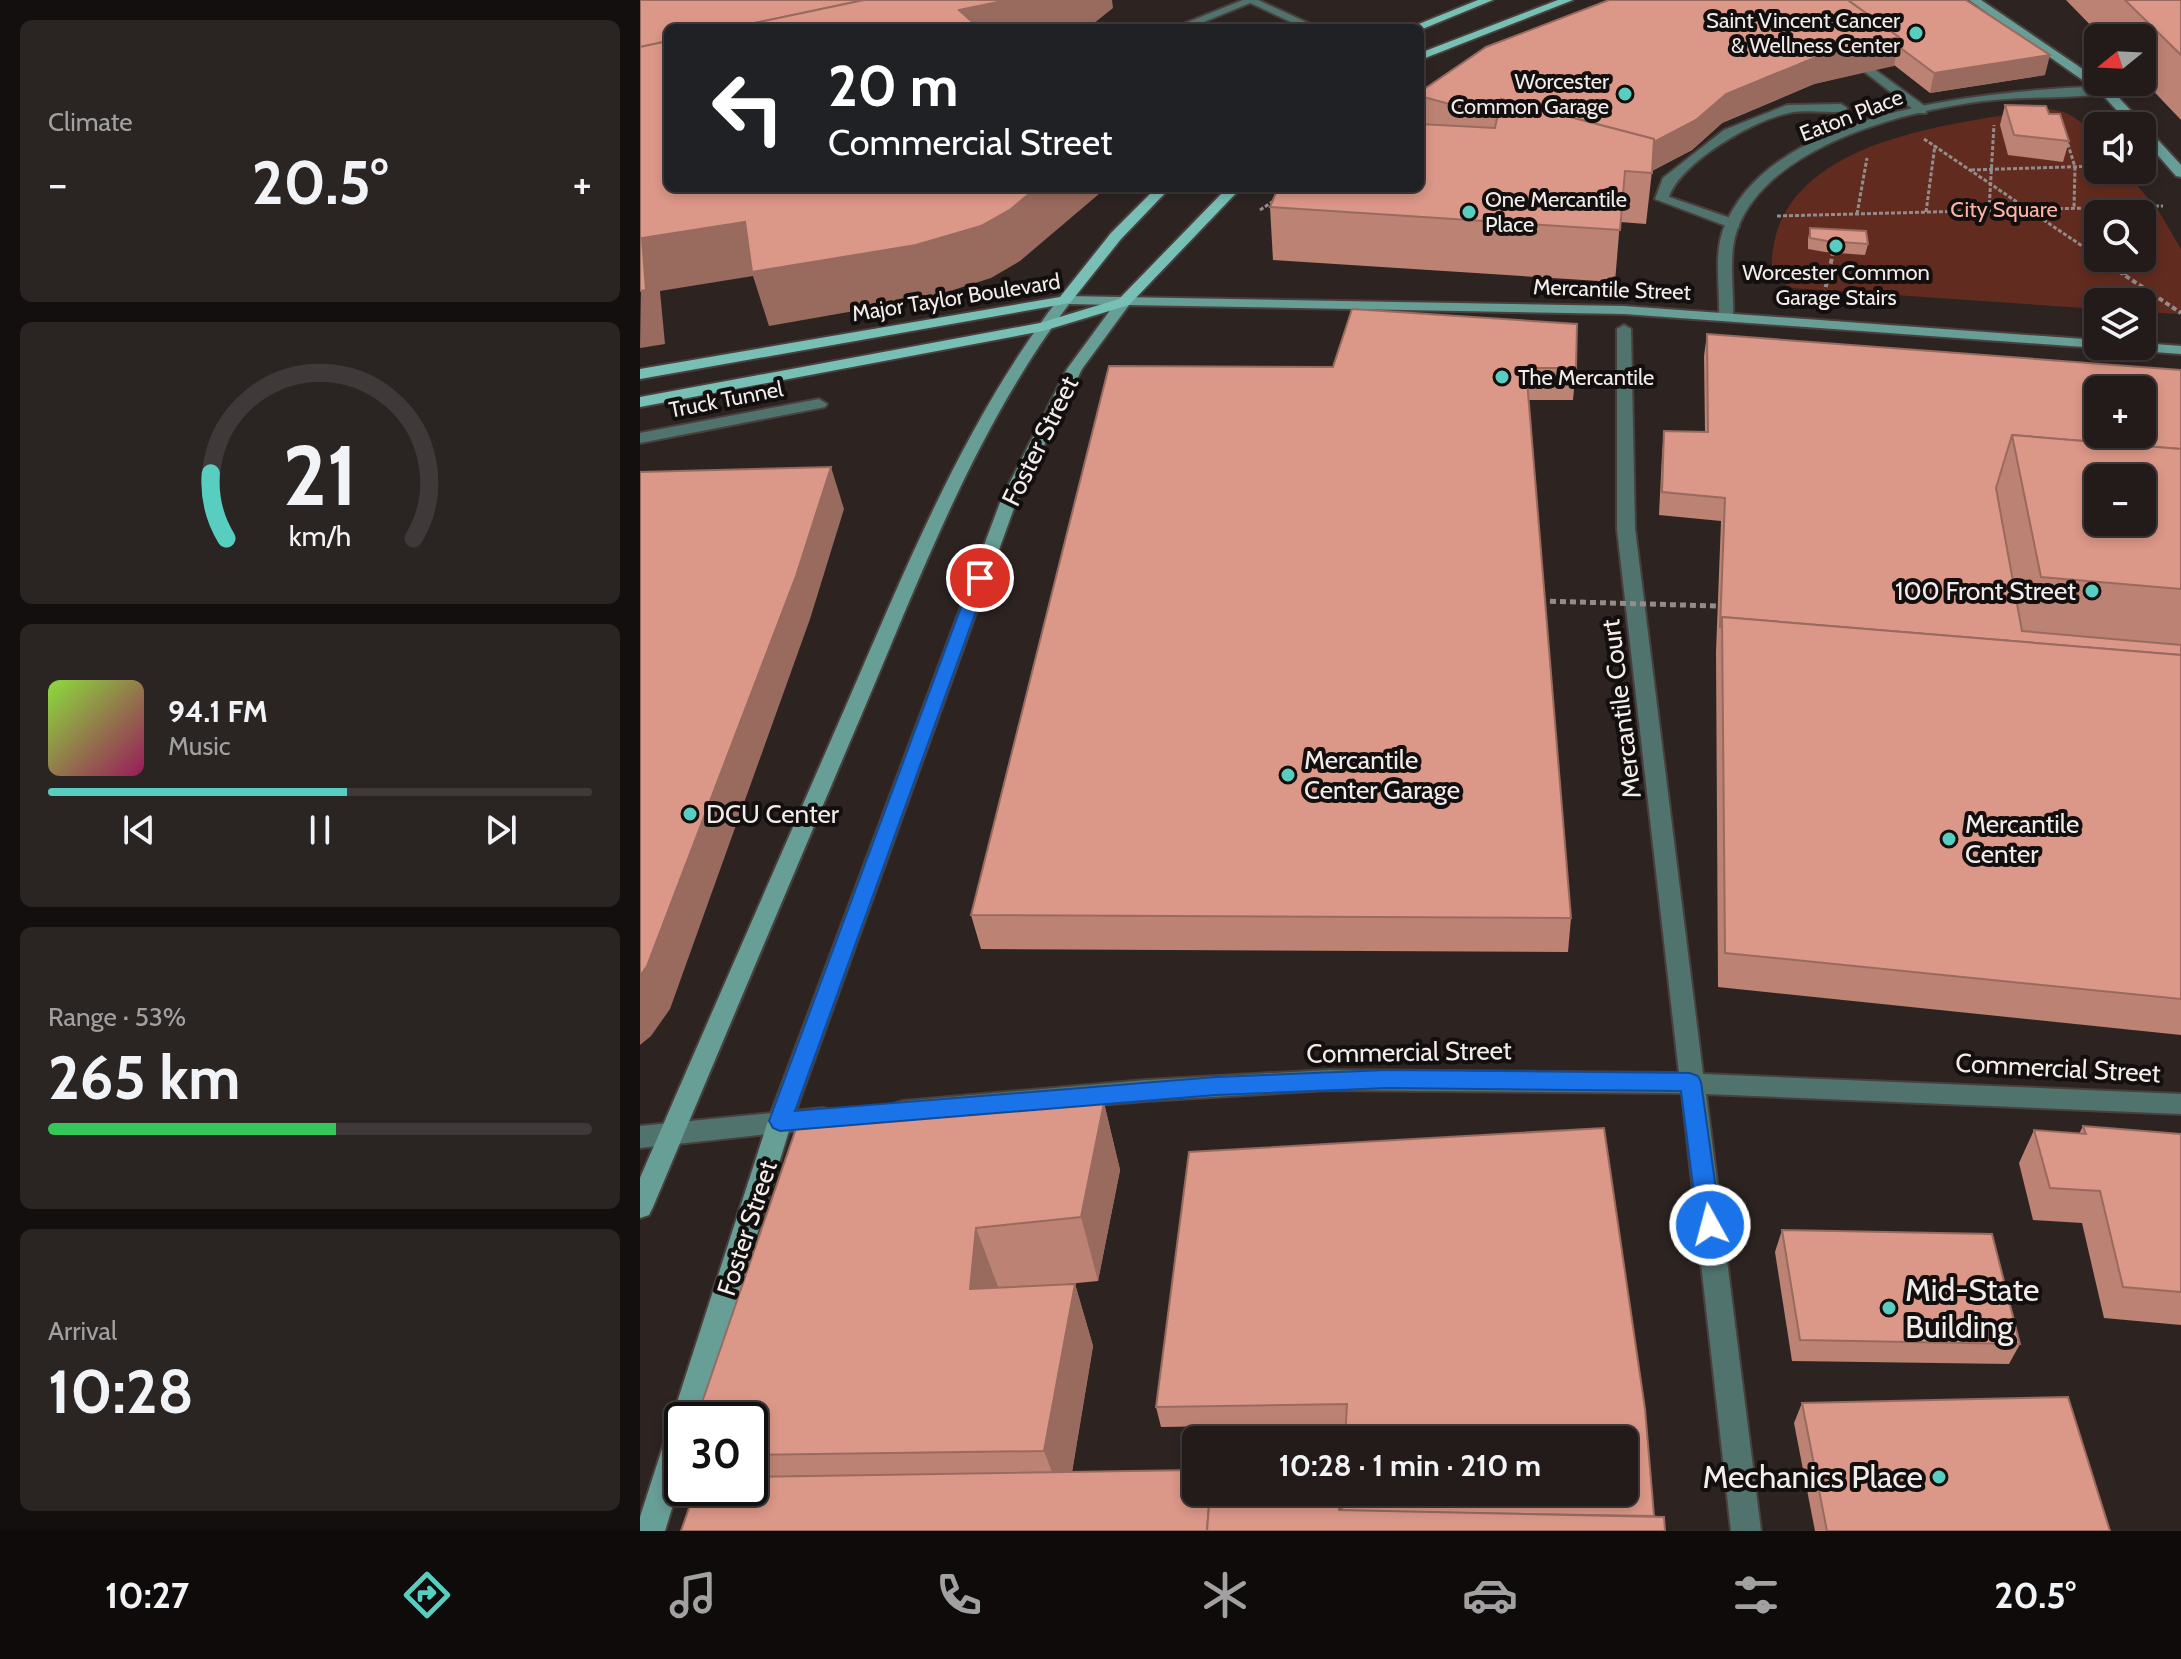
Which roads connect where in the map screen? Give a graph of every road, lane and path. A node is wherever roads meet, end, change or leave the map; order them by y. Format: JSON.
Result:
{"nodes":[{"id":1,"x":1249,"y":0,"type":"edge"},
{"id":2,"x":1488,"y":0,"type":"edge"},
{"id":3,"x":1568,"y":0,"type":"edge"},
{"id":4,"x":1974,"y":0,"type":"edge"},
{"id":5,"x":1189,"y":24,"type":"edge"},
{"id":6,"x":1301,"y":24,"type":"edge"},
{"id":7,"x":1424,"y":25,"type":"edge"},
{"id":8,"x":1424,"y":55,"type":"edge"},
{"id":9,"x":1870,"y":71,"type":"edge"},
{"id":10,"x":2084,"y":76,"type":"edge"},
{"id":11,"x":2084,"y":91,"type":"edge"},
{"id":12,"x":2111,"y":96,"type":"edge"},
{"id":13,"x":1841,"y":108,"type":"dead end"},
{"id":14,"x":1922,"y":110,"type":"junction"},
{"id":15,"x":2125,"y":112,"type":"edge"},
{"id":16,"x":1994,"y":124,"type":"dead end"},
{"id":17,"x":2064,"y":131,"type":"edge"},
{"id":18,"x":1915,"y":133,"type":"dead end"},
{"id":19,"x":1936,"y":137,"type":"dead end"},
{"id":20,"x":2156,"y":146,"type":"edge"},
{"id":21,"x":1935,"y":147,"type":"junction"},
{"id":22,"x":1869,"y":148,"type":"dead end"},
{"id":23,"x":2075,"y":167,"type":"junction"},
{"id":24,"x":2084,"y":167,"type":"edge"},
{"id":25,"x":1991,"y":169,"type":"junction"},
{"id":26,"x":1970,"y":170,"type":"junction"},
{"id":27,"x":2181,"y":173,"type":"edge"},
{"id":28,"x":1990,"y":184,"type":"junction"},
{"id":29,"x":1159,"y":192,"type":"edge"},
{"id":30,"x":1230,"y":192,"type":"edge"},
{"id":31,"x":1282,"y":196,"type":"edge"},
{"id":32,"x":2156,"y":206,"type":"edge"},
{"id":33,"x":2163,"y":206,"type":"dead end"},
{"id":34,"x":2074,"y":208,"type":"junction"},
{"id":35,"x":2084,"y":208,"type":"edge"},
{"id":36,"x":2027,"y":209,"type":"junction"},
{"id":37,"x":1989,"y":210,"type":"junction"},
{"id":38,"x":1259,"y":211,"type":"dead end"},
{"id":39,"x":1926,"y":212,"type":"junction"},
{"id":40,"x":1857,"y":214,"type":"junction"},
{"id":41,"x":1775,"y":216,"type":"dead end"},
{"id":42,"x":1734,"y":224,"type":"junction"},
{"id":43,"x":2084,"y":248,"type":"edge"},
{"id":44,"x":1833,"y":253,"type":"edge"},
{"id":45,"x":2119,"y":272,"type":"edge"},
{"id":46,"x":2125,"y":272,"type":"edge"},
{"id":47,"x":2125,"y":276,"type":"junction"},
{"id":48,"x":1823,"y":295,"type":"dead end"},
{"id":49,"x":1065,"y":300,"type":"junction"},
{"id":50,"x":1124,"y":302,"type":"junction"},
{"id":51,"x":2181,"y":313,"type":"edge"},
{"id":52,"x":1726,"y":315,"type":"junction"},
{"id":53,"x":1043,"y":327,"type":"junction"},
{"id":54,"x":1624,"y":329,"type":"dead end"},
{"id":55,"x":2084,"y":343,"type":"edge"},
{"id":56,"x":2156,"y":348,"type":"edge"},
{"id":57,"x":2181,"y":350,"type":"edge"},
{"id":58,"x":640,"y":374,"type":"edge"},
{"id":59,"x":640,"y":402,"type":"edge"},
{"id":60,"x":819,"y":404,"type":"dead end"},
{"id":61,"x":640,"y":438,"type":"edge"},
{"id":62,"x":1539,"y":601,"type":"edge"},
{"id":63,"x":1718,"y":606,"type":"edge"},
{"id":64,"x":1690,"y":1082,"type":"junction"},
{"id":65,"x":2181,"y":1104,"type":"edge"},
{"id":66,"x":874,"y":1113,"type":"edge"},
{"id":67,"x":843,"y":1116,"type":"edge"},
{"id":68,"x":780,"y":1121,"type":"junction"},
{"id":69,"x":671,"y":1133,"type":"junction"},
{"id":70,"x":640,"y":1137,"type":"edge"},
{"id":71,"x":640,"y":1207,"type":"edge"},
{"id":72,"x":692,"y":1402,"type":"edge"},
{"id":73,"x":664,"y":1487,"type":"edge"},
{"id":74,"x":650,"y":1531,"type":"edge"},
{"id":75,"x":1746,"y":1531,"type":"edge"}],
"edges":[{"from":1,"to":5,"type":"street"},
{"from":1,"to":6,"type":"street"},
{"from":2,"to":7,"type":"main road"},
{"from":3,"to":8,"type":"main road"},
{"from":4,"to":10,"type":"main road"},
{"from":9,"to":14,"type":"street"},
{"from":11,"to":14,"type":"street","name":"Eaton Place"},
{"from":12,"to":15,"type":"main road"},
{"from":13,"to":42,"type":"street"},
{"from":14,"to":42,"type":"street","name":"Eaton Place"},
{"from":16,"to":25,"type":"path"},
{"from":17,"to":23,"type":"path"},
{"from":18,"to":21,"type":"path"},
{"from":19,"to":21,"type":"path"},
{"from":20,"to":27,"type":"main road"},
{"from":21,"to":26,"type":"path"},
{"from":21,"to":39,"type":"path"},
{"from":22,"to":40,"type":"path"},
{"from":23,"to":24,"type":"path"},
{"from":23,"to":25,"type":"path"},
{"from":23,"to":34,"type":"path"},
{"from":25,"to":26,"type":"path"},
{"from":25,"to":28,"type":"path"},
{"from":26,"to":28,"type":"path"},
{"from":28,"to":36,"type":"path"},
{"from":28,"to":37,"type":"path"},
{"from":29,"to":49,"type":"main road","name":"Foster Street"},
{"from":30,"to":50,"type":"main road","name":"Foster Street"},
{"from":31,"to":38,"type":"path"},
{"from":32,"to":33,"type":"path"},
{"from":34,"to":35,"type":"path"},
{"from":34,"to":36,"type":"path"},
{"from":36,"to":37,"type":"path"},
{"from":36,"to":43,"type":"path"},
{"from":37,"to":39,"type":"path"},
{"from":39,"to":40,"type":"path"},
{"from":40,"to":41,"type":"path"},
{"from":42,"to":52,"type":"street","name":"Eaton Place"},
{"from":44,"to":48,"type":"path"},
{"from":45,"to":47,"type":"path"},
{"from":46,"to":47,"type":"path"},
{"from":47,"to":51,"type":"path"},
{"from":49,"to":50,"type":"main road","name":"Major Taylor Boulevard"},
{"from":49,"to":53,"type":"main road","name":"Foster Street"},
{"from":49,"to":58,"type":"main road","name":"Major Taylor Boulevard"},
{"from":50,"to":52,"type":"main road","name":"Mercantile Street"},
{"from":50,"to":53,"type":"main road","name":"Major Taylor Boulevard"},
{"from":50,"to":68,"type":"main road","name":"Foster Street"},
{"from":52,"to":55,"type":"main road","name":"Mercantile Street"},
{"from":53,"to":59,"type":"main road","name":"Major Taylor Boulevard"},
{"from":53,"to":69,"type":"main road","name":"Foster Street"},
{"from":54,"to":64,"type":"street","name":"Mercantile Court"},
{"from":56,"to":57,"type":"main road"},
{"from":60,"to":61,"type":"street","name":"Truck Tunnel"},
{"from":62,"to":63,"type":"path","bridge":true},
{"from":64,"to":65,"type":"street","name":"Commercial Street"},
{"from":64,"to":66,"type":"street","name":"Commercial Street"},
{"from":64,"to":75,"type":"street","name":"Mercantile Court"},
{"from":67,"to":68,"type":"street"},
{"from":68,"to":69,"type":"street"},
{"from":68,"to":72,"type":"main road","name":"Foster Street"},
{"from":69,"to":70,"type":"street"},
{"from":69,"to":71,"type":"main road","name":"Foster Street"},
{"from":73,"to":74,"type":"main road"}]}
